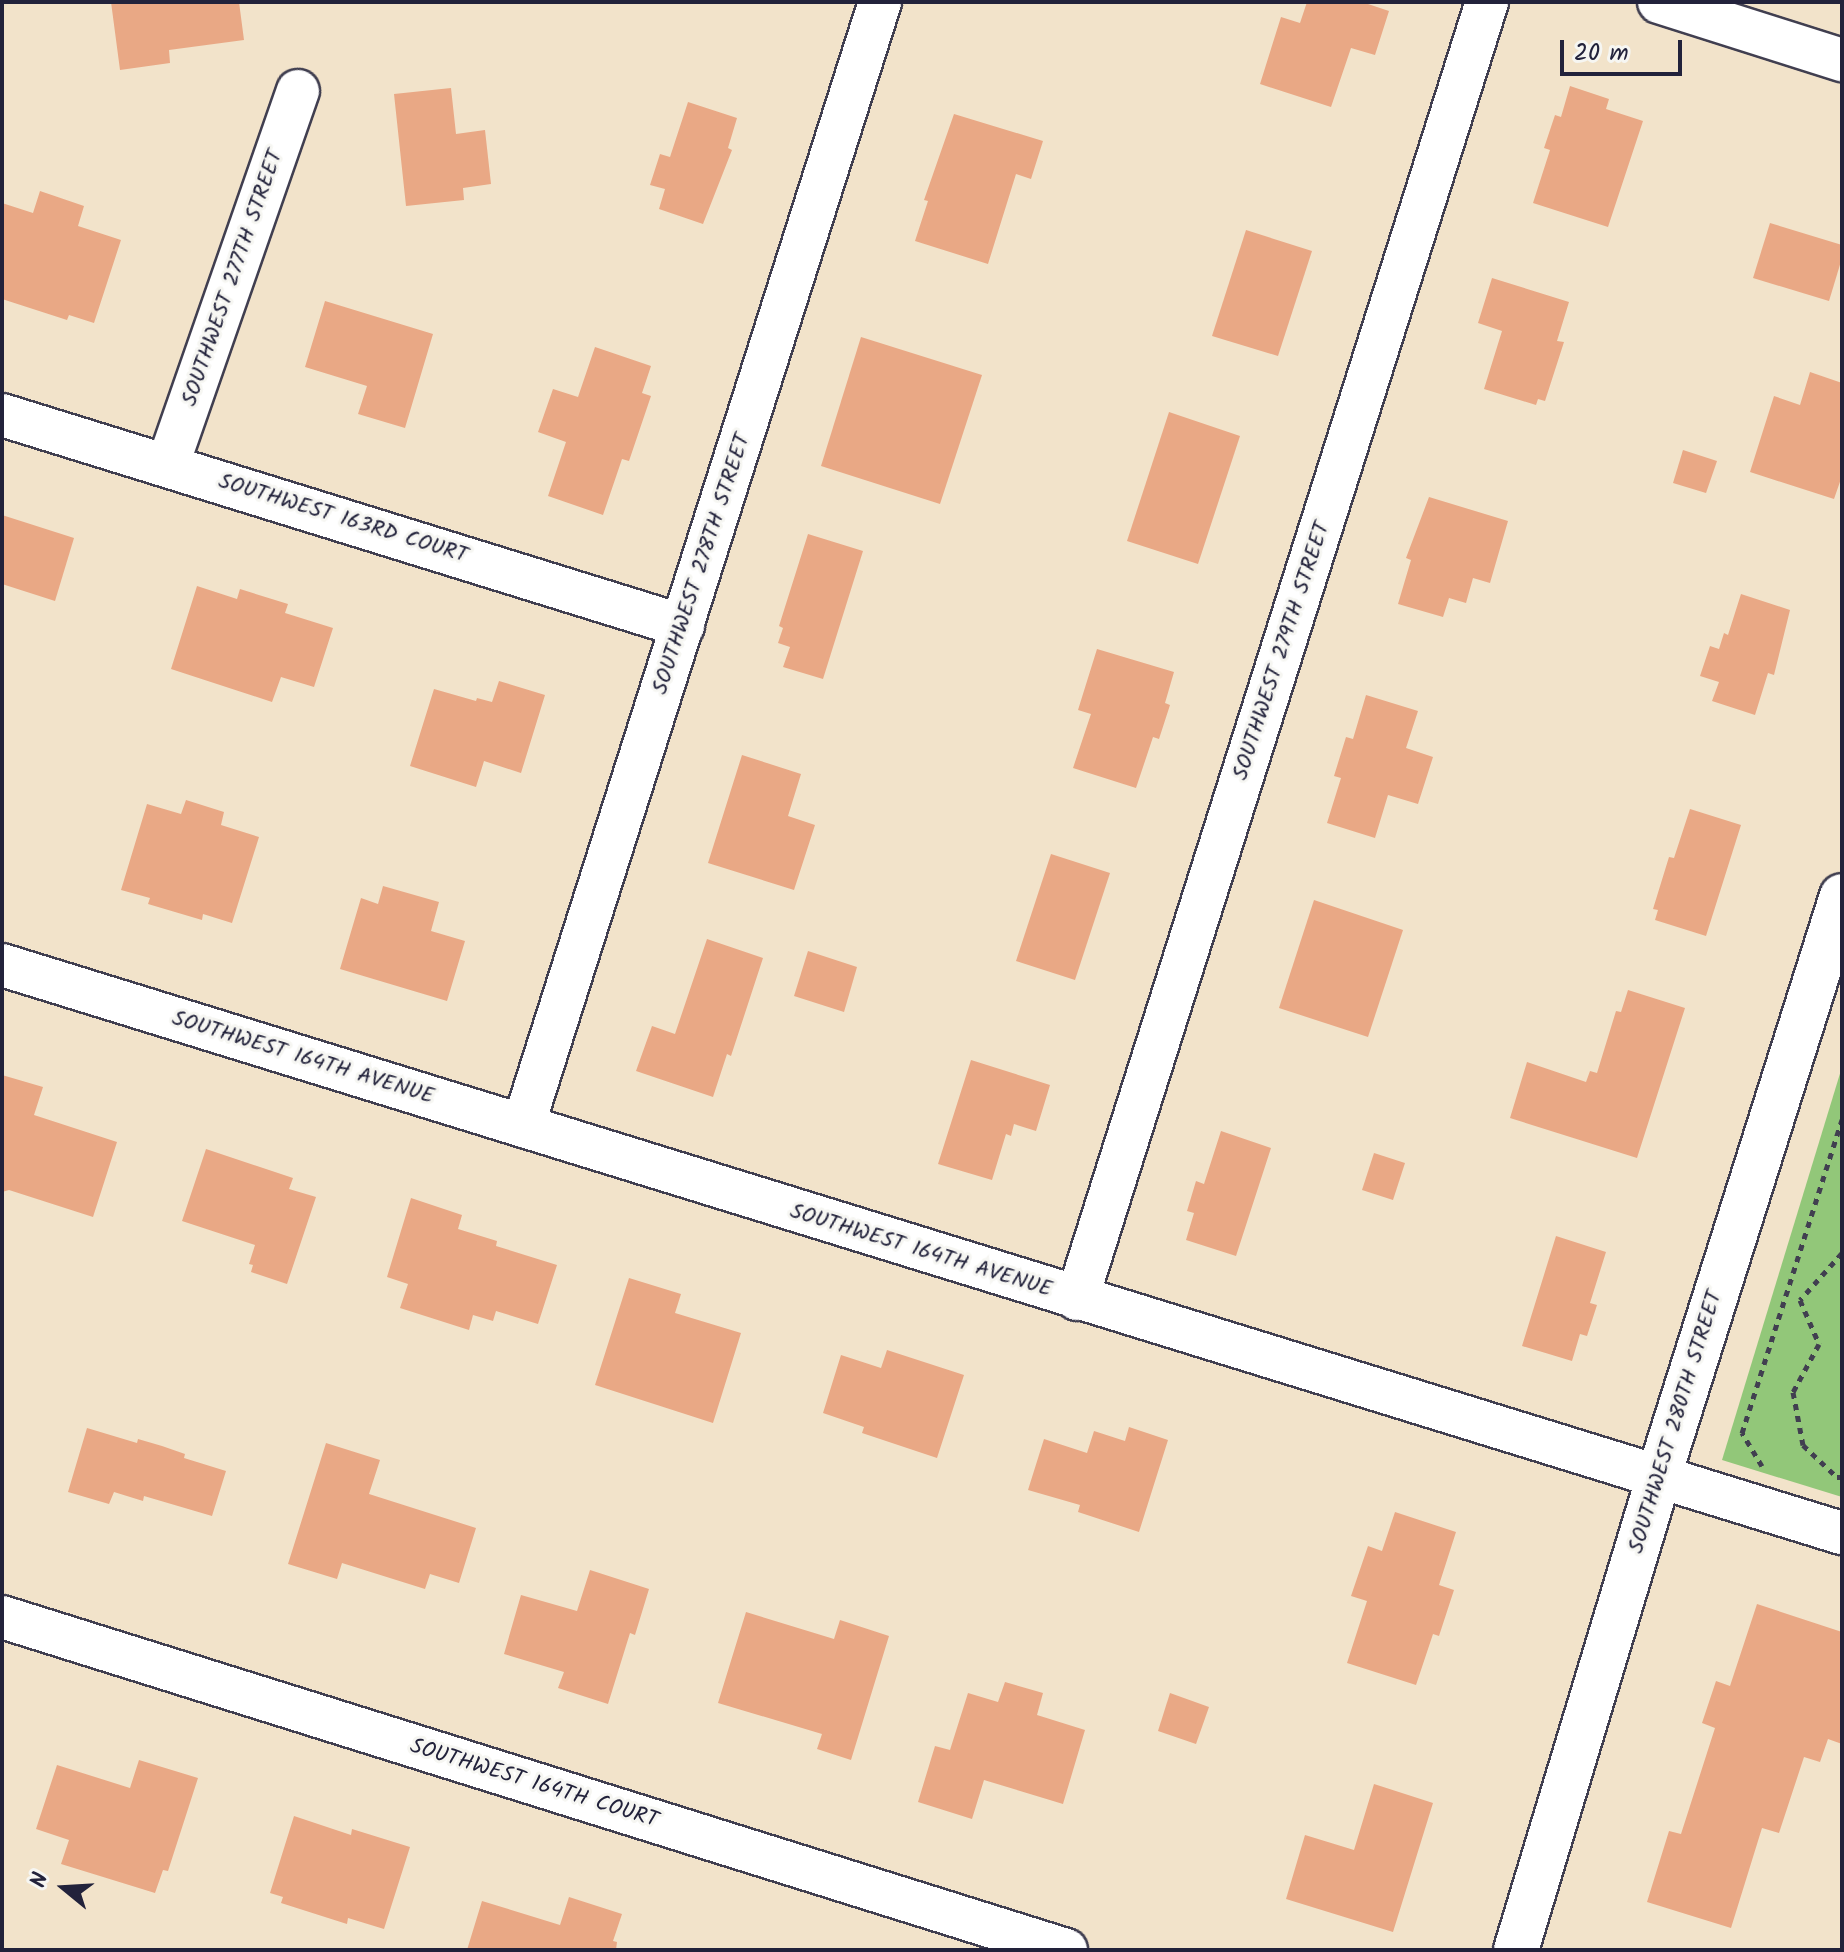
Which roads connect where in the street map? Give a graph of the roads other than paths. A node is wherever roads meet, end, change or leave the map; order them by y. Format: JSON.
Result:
{"nodes":[{"id":1,"x":880,"y":2,"type":"edge"},
{"id":2,"x":1487,"y":2,"type":"edge"},
{"id":3,"x":1659,"y":2,"type":"edge"},
{"id":4,"x":1842,"y":60,"type":"edge"},
{"id":5,"x":298,"y":91,"type":"dead end"},
{"id":6,"x":2,"y":415,"type":"edge"},
{"id":7,"x":168,"y":464,"type":"junction"},
{"id":8,"x":683,"y":626,"type":"junction"},
{"id":9,"x":1842,"y":896,"type":"edge"},
{"id":10,"x":2,"y":965,"type":"edge"},
{"id":11,"x":523,"y":1126,"type":"junction"},
{"id":12,"x":1077,"y":1299,"type":"junction"},
{"id":13,"x":1659,"y":1475,"type":"junction"},
{"id":14,"x":1842,"y":1533,"type":"edge"},
{"id":15,"x":2,"y":1617,"type":"edge"},
{"id":16,"x":1066,"y":1950,"type":"edge"},
{"id":17,"x":1516,"y":1950,"type":"edge"}],
"edges":[{"from":1,"to":8,"type":"street","name":"SOUTHWEST 278TH STREET"},
{"from":2,"to":12,"type":"street","name":"SOUTHWEST 279TH STREET"},
{"from":3,"to":4,"type":"street"},
{"from":5,"to":7,"type":"street","name":"SOUTHWEST 277TH STREET"},
{"from":6,"to":7,"type":"street","name":"SOUTHWEST 163RD COURT"},
{"from":7,"to":8,"type":"street","name":"SOUTHWEST 163RD COURT"},
{"from":8,"to":11,"type":"street","name":"SOUTHWEST 278TH STREET"},
{"from":9,"to":13,"type":"street","name":"SOUTHWEST 280TH STREET"},
{"from":10,"to":11,"type":"street","name":"SOUTHWEST 164TH AVENUE"},
{"from":11,"to":12,"type":"street","name":"SOUTHWEST 164TH AVENUE"},
{"from":12,"to":13,"type":"street","name":"SOUTHWEST 164TH AVENUE"},
{"from":13,"to":14,"type":"street","name":"SOUTHWEST 164TH AVENUE"},
{"from":13,"to":17,"type":"street","name":"SOUTHWEST 280TH STREET"},
{"from":15,"to":16,"type":"street","name":"SOUTHWEST 164TH COURT"}]}
